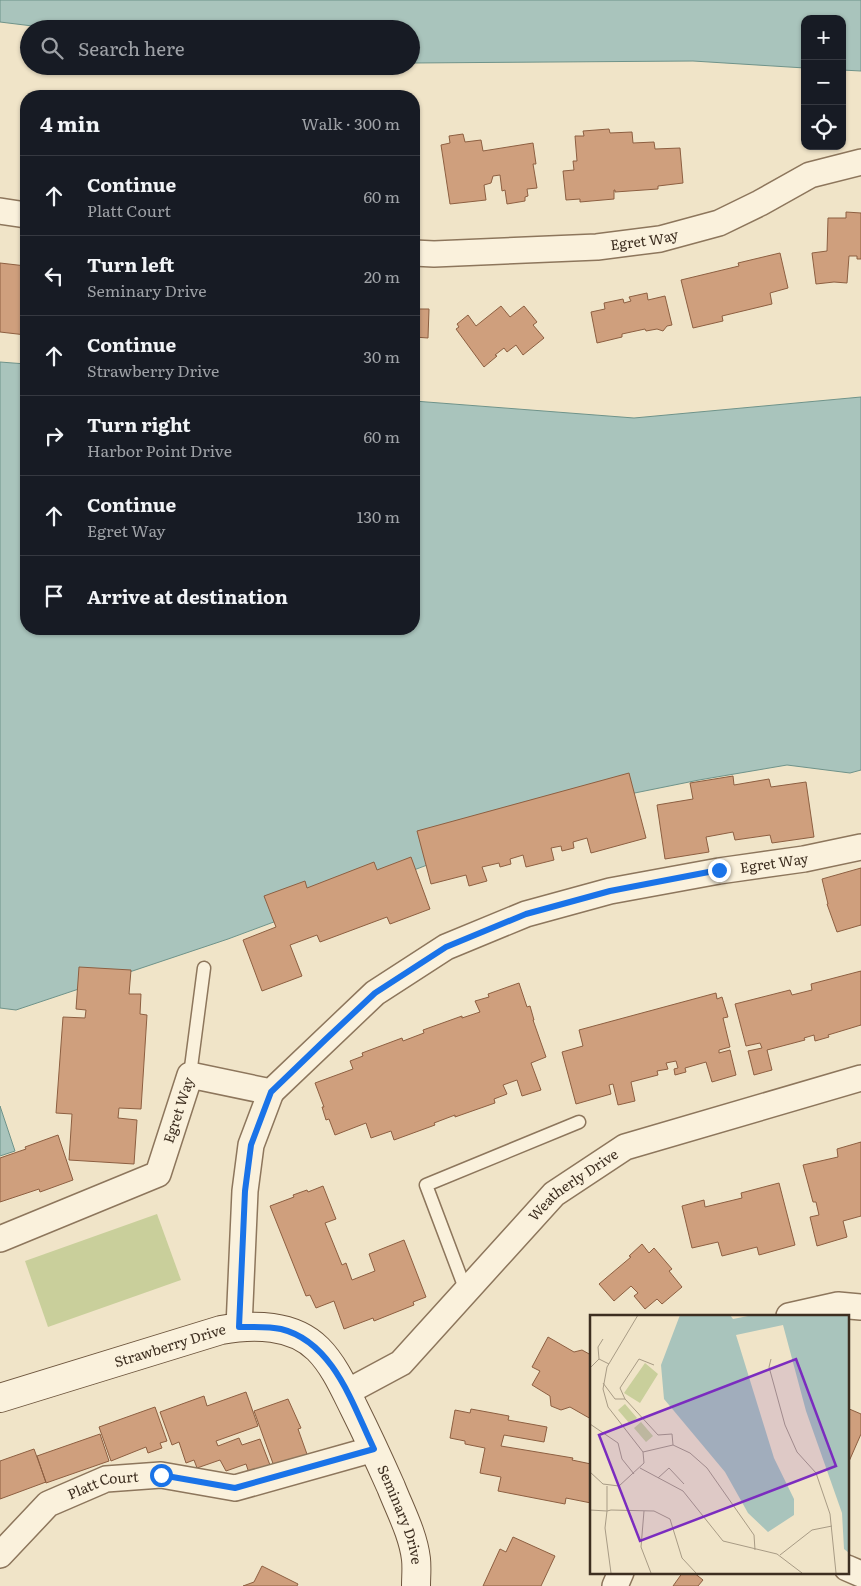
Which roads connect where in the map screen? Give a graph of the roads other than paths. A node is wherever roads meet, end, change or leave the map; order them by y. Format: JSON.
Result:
{"nodes":[{"id":1,"x":861,"y":162,"type":"edge"},
{"id":2,"x":0,"y":211,"type":"edge"},
{"id":3,"x":20,"y":213,"type":"edge"},
{"id":4,"x":420,"y":253,"type":"edge"},
{"id":5,"x":861,"y":847,"type":"edge"},
{"id":6,"x":204,"y":968,"type":"dead end"},
{"id":7,"x":190,"y":1075,"type":"junction"},
{"id":8,"x":861,"y":1078,"type":"edge"},
{"id":9,"x":271,"y":1092,"type":"junction"},
{"id":10,"x":579,"y":1122,"type":"dead end"},
{"id":11,"x":0,"y":1239,"type":"edge"},
{"id":12,"x":466,"y":1291,"type":"junction"},
{"id":13,"x":861,"y":1307,"type":"edge"},
{"id":14,"x":793,"y":1315,"type":"edge"},
{"id":15,"x":239,"y":1327,"type":"junction"},
{"id":16,"x":347,"y":1392,"type":"junction"},
{"id":17,"x":0,"y":1398,"type":"edge"},
{"id":18,"x":374,"y":1449,"type":"junction"},
{"id":19,"x":0,"y":1555,"type":"edge"},
{"id":20,"x":848,"y":1568,"type":"edge"},
{"id":21,"x":620,"y":1574,"type":"edge"},
{"id":22,"x":861,"y":1574,"type":"edge"},
{"id":23,"x":416,"y":1586,"type":"edge"},
{"id":24,"x":615,"y":1586,"type":"edge"}],
"edges":[{"from":1,"to":4,"type":"street","name":"Egret Way"},
{"from":2,"to":3,"type":"street"},
{"from":5,"to":9,"type":"street","name":"Egret Way"},
{"from":6,"to":7,"type":"lane"},
{"from":7,"to":9,"type":"street","name":"Egret Way"},
{"from":7,"to":11,"type":"street","name":"Egret Way"},
{"from":8,"to":12,"type":"street","name":"Weatherly Drive"},
{"from":9,"to":15,"type":"street"},
{"from":10,"to":12,"type":"lane"},
{"from":12,"to":16,"type":"street","name":"Weatherly Drive"},
{"from":13,"to":14,"type":"street"},
{"from":15,"to":16,"type":"street","name":"Strawberry Drive"},
{"from":15,"to":17,"type":"street","name":"Strawberry Drive"},
{"from":16,"to":18,"type":"street","name":"Seminary Drive"},
{"from":18,"to":19,"type":"street","name":"Platt Court"},
{"from":18,"to":23,"type":"street","name":"Seminary Drive"},
{"from":20,"to":22,"type":"street"},
{"from":21,"to":24,"type":"street"}]}
